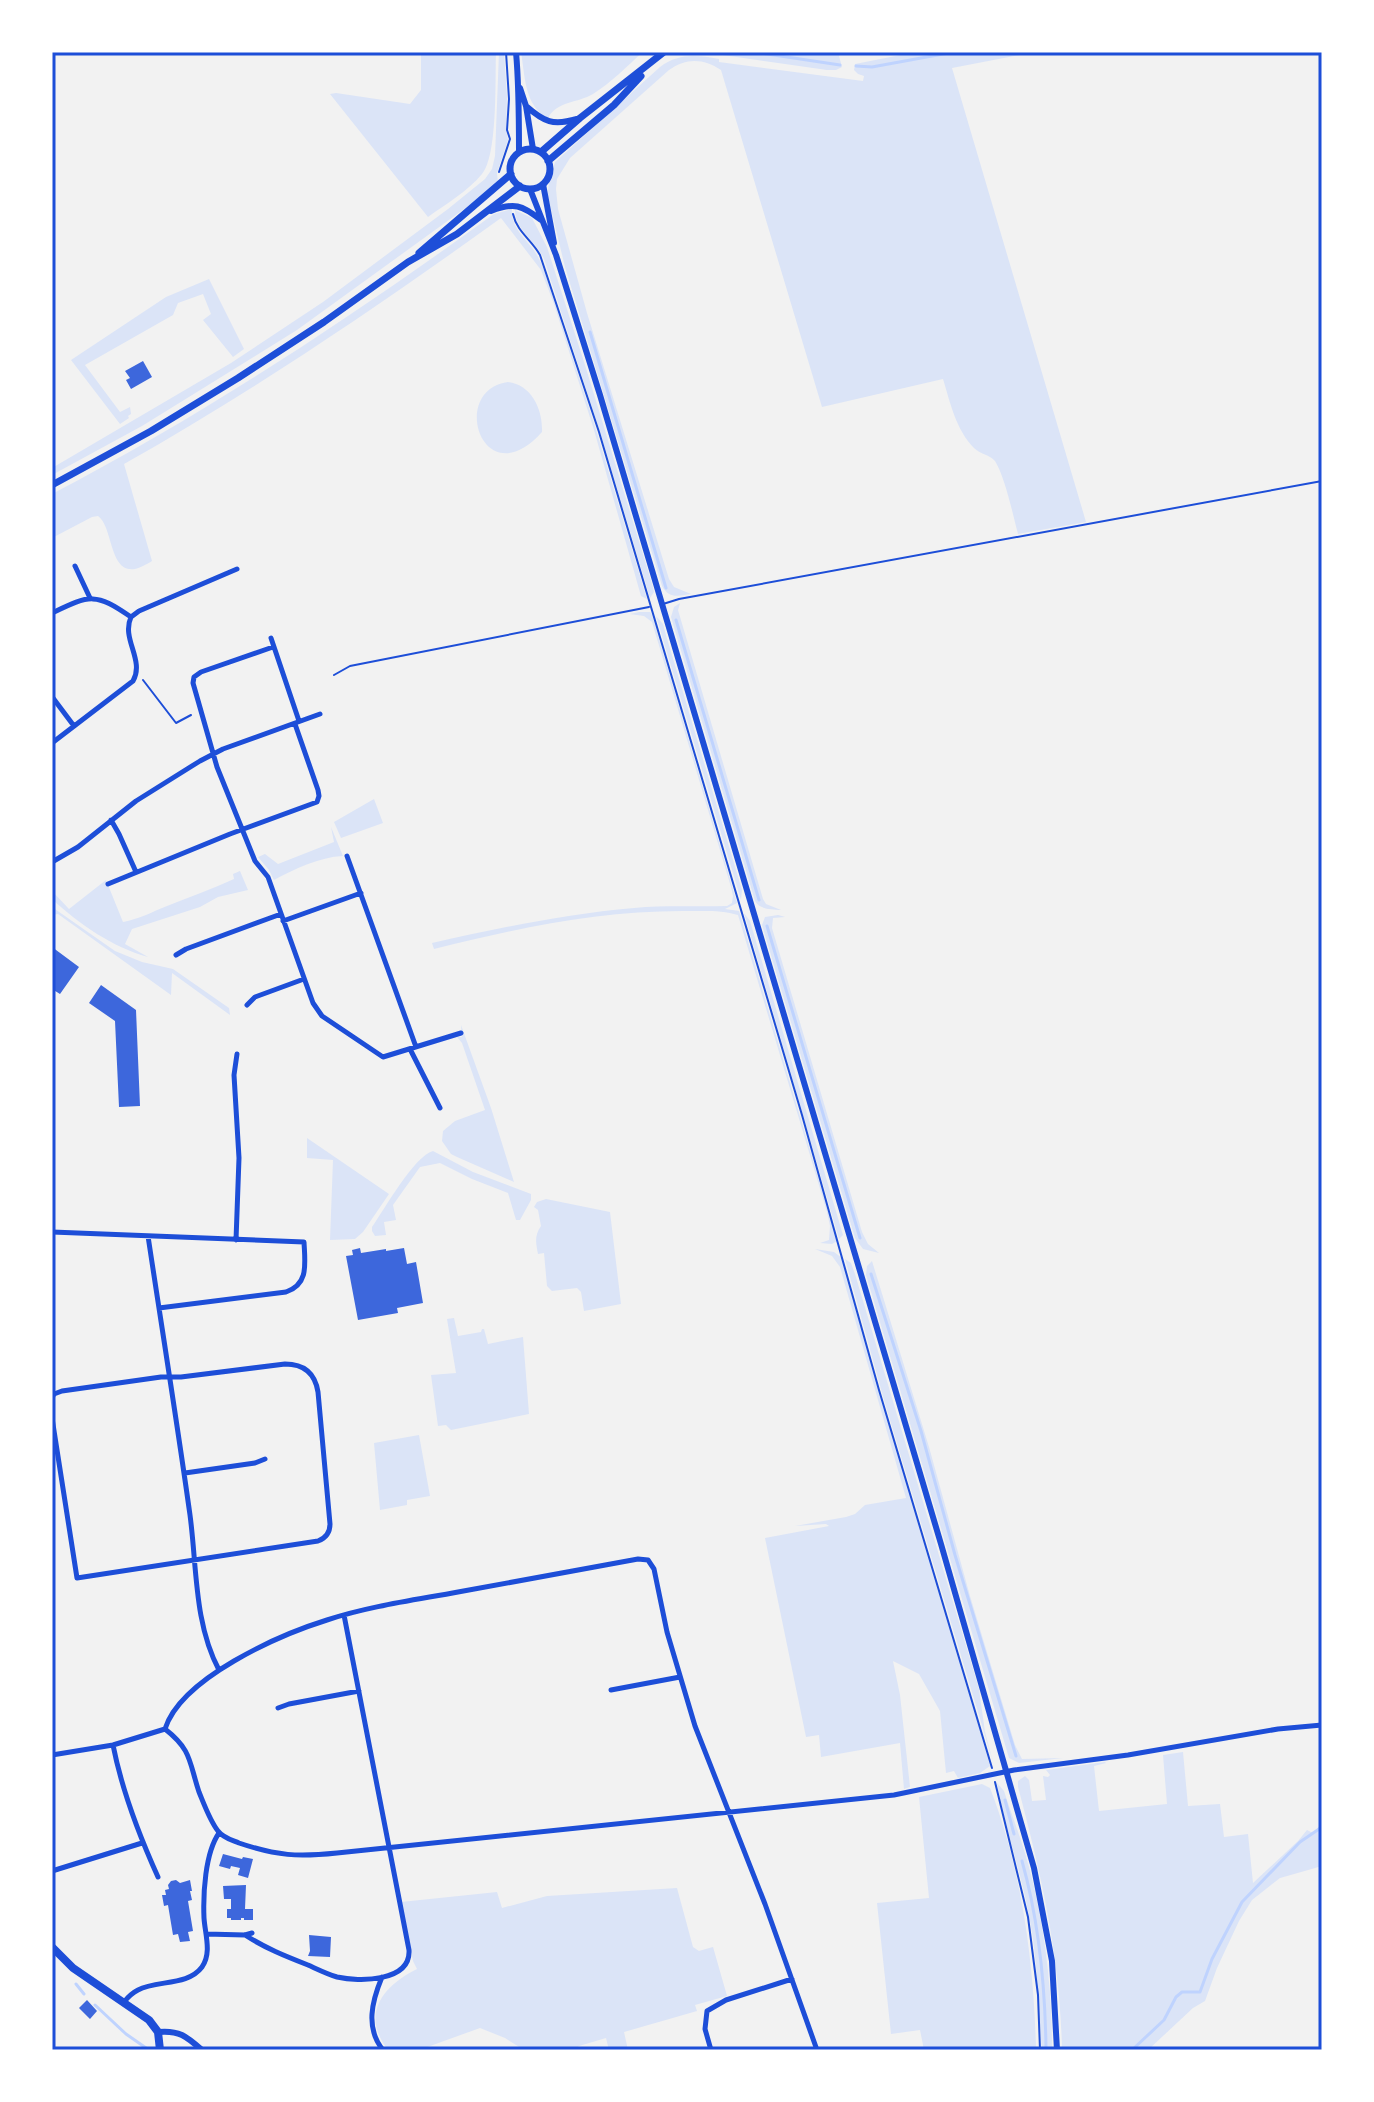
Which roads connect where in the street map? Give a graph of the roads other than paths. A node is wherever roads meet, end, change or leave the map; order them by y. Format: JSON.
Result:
{"nodes":[{"id":1,"x":516,"y":52,"type":"edge"},
{"id":2,"x":664,"y":52,"type":"edge"},
{"id":3,"x":655,"y":60,"type":"junction"},
{"id":4,"x":519,"y":85,"type":"junction"},
{"id":5,"x":526,"y":106,"type":"junction"},
{"id":6,"x":580,"y":118,"type":"junction"},
{"id":7,"x":537,"y":151,"type":"junction"},
{"id":8,"x":519,"y":152,"type":"junction"},
{"id":9,"x":548,"y":161,"type":"junction"},
{"id":10,"x":511,"y":174,"type":"junction"},
{"id":11,"x":543,"y":184,"type":"junction"},
{"id":12,"x":520,"y":186,"type":"junction"},
{"id":13,"x":530,"y":189,"type":"junction"},
{"id":14,"x":484,"y":214,"type":"junction"},
{"id":15,"x":541,"y":220,"type":"junction"},
{"id":16,"x":556,"y":255,"type":"junction"},
{"id":17,"x":408,"y":262,"type":"junction"},
{"id":18,"x":1322,"y":481,"type":"edge"},
{"id":19,"x":52,"y":485,"type":"edge"},
{"id":20,"x":75,"y":566,"type":"dead end"},
{"id":21,"x":237,"y":569,"type":"dead end"},
{"id":22,"x":90,"y":598,"type":"junction"},
{"id":23,"x":662,"y":604,"type":"junction"},
{"id":24,"x":52,"y":613,"type":"edge"},
{"id":25,"x":131,"y":617,"type":"junction"},
{"id":26,"x":271,"y":638,"type":"dead end"},
{"id":27,"x":273,"y":647,"type":"junction"},
{"id":28,"x":53,"y":698,"type":"edge"},
{"id":29,"x":320,"y":714,"type":"dead end"},
{"id":30,"x":297,"y":722,"type":"junction"},
{"id":31,"x":74,"y":726,"type":"junction"},
{"id":32,"x":52,"y":743,"type":"edge"},
{"id":33,"x":213,"y":754,"type":"junction"},
{"id":34,"x":111,"y":820,"type":"junction"},
{"id":35,"x":243,"y":829,"type":"junction"},
{"id":36,"x":347,"y":856,"type":"dead end"},
{"id":37,"x":52,"y":862,"type":"edge"},
{"id":38,"x":136,"y":872,"type":"junction"},
{"id":39,"x":108,"y":884,"type":"dead end"},
{"id":40,"x":361,"y":893,"type":"junction"},
{"id":41,"x":282,"y":918,"type":"junction"},
{"id":42,"x":176,"y":955,"type":"dead end"},
{"id":43,"x":304,"y":979,"type":"junction"},
{"id":44,"x":247,"y":1005,"type":"dead end"},
{"id":45,"x":461,"y":1033,"type":"dead end"},
{"id":46,"x":413,"y":1048,"type":"junction"},
{"id":47,"x":237,"y":1054,"type":"dead end"},
{"id":48,"x":440,"y":1108,"type":"dead end"},
{"id":49,"x":52,"y":1232,"type":"edge"},
{"id":50,"x":148,"y":1236,"type":"junction"},
{"id":51,"x":236,"y":1240,"type":"junction"},
{"id":52,"x":159,"y":1308,"type":"junction"},
{"id":53,"x":170,"y":1377,"type":"junction"},
{"id":54,"x":53,"y":1396,"type":"edge"},
{"id":55,"x":52,"y":1418,"type":"edge"},
{"id":56,"x":265,"y":1459,"type":"dead end"},
{"id":57,"x":185,"y":1473,"type":"junction"},
{"id":58,"x":195,"y":1559,"type":"junction"},
{"id":59,"x":344,"y":1615,"type":"junction"},
{"id":60,"x":219,"y":1670,"type":"junction"},
{"id":61,"x":680,"y":1677,"type":"junction"},
{"id":62,"x":611,"y":1690,"type":"dead end"},
{"id":63,"x":359,"y":1691,"type":"junction"},
{"id":64,"x":278,"y":1708,"type":"dead end"},
{"id":65,"x":1322,"y":1725,"type":"edge"},
{"id":66,"x":165,"y":1729,"type":"junction"},
{"id":67,"x":113,"y":1745,"type":"junction"},
{"id":68,"x":52,"y":1755,"type":"edge"},
{"id":69,"x":1006,"y":1772,"type":"junction"},
{"id":70,"x":728,"y":1812,"type":"junction"},
{"id":71,"x":219,"y":1833,"type":"junction"},
{"id":72,"x":142,"y":1843,"type":"junction"},
{"id":73,"x":388,"y":1847,"type":"junction"},
{"id":74,"x":52,"y":1871,"type":"edge"},
{"id":75,"x":158,"y":1877,"type":"dead end"},
{"id":76,"x":206,"y":1934,"type":"junction"},
{"id":77,"x":52,"y":1949,"type":"edge"},
{"id":78,"x":382,"y":1977,"type":"junction"},
{"id":79,"x":792,"y":1979,"type":"junction"},
{"id":80,"x":124,"y":2002,"type":"junction"},
{"id":81,"x":158,"y":2032,"type":"junction"},
{"id":82,"x":160,"y":2050,"type":"edge"},
{"id":83,"x":202,"y":2050,"type":"edge"},
{"id":84,"x":383,"y":2050,"type":"edge"},
{"id":85,"x":711,"y":2050,"type":"edge"},
{"id":86,"x":817,"y":2050,"type":"edge"},
{"id":87,"x":1057,"y":2050,"type":"edge"}],
"edges":[{"from":1,"to":4,"type":"street"},
{"from":2,"to":3,"type":"main road"},
{"from":3,"to":6,"type":"main road"},
{"from":3,"to":9,"type":"main road"},
{"from":4,"to":5,"type":"street"},
{"from":4,"to":8,"type":"street"},
{"from":5,"to":6,"type":"street"},
{"from":5,"to":7,"type":"street"},
{"from":6,"to":7,"type":"main road"},
{"from":7,"to":8,"type":"main road"},
{"from":7,"to":9,"type":"main road"},
{"from":8,"to":10,"type":"main road"},
{"from":9,"to":11,"type":"main road"},
{"from":10,"to":12,"type":"main road"},
{"from":10,"to":17,"type":"main road"},
{"from":11,"to":13,"type":"main road"},
{"from":11,"to":16,"type":"street"},
{"from":12,"to":13,"type":"main road"},
{"from":12,"to":14,"type":"main road"},
{"from":13,"to":15,"type":"street"},
{"from":14,"to":15,"type":"street"},
{"from":14,"to":17,"type":"main road"},
{"from":15,"to":16,"type":"street"},
{"from":16,"to":23,"type":"street"},
{"from":17,"to":19,"type":"main road"},
{"from":18,"to":23,"type":"lane"},
{"from":20,"to":22,"type":"street"},
{"from":21,"to":25,"type":"street"},
{"from":22,"to":24,"type":"street"},
{"from":22,"to":25,"type":"street"},
{"from":23,"to":69,"type":"street"},
{"from":25,"to":31,"type":"street"},
{"from":26,"to":27,"type":"street"},
{"from":27,"to":30,"type":"street"},
{"from":27,"to":33,"type":"street"},
{"from":28,"to":31,"type":"street"},
{"from":29,"to":30,"type":"street"},
{"from":30,"to":33,"type":"street"},
{"from":30,"to":35,"type":"street"},
{"from":31,"to":32,"type":"street"},
{"from":33,"to":34,"type":"street"},
{"from":33,"to":35,"type":"street"},
{"from":34,"to":37,"type":"street"},
{"from":34,"to":38,"type":"street"},
{"from":35,"to":38,"type":"street"},
{"from":35,"to":41,"type":"street"},
{"from":36,"to":40,"type":"street"},
{"from":38,"to":39,"type":"street"},
{"from":40,"to":41,"type":"street"},
{"from":40,"to":46,"type":"street"},
{"from":41,"to":42,"type":"street"},
{"from":41,"to":43,"type":"street"},
{"from":43,"to":44,"type":"street"},
{"from":43,"to":46,"type":"street"},
{"from":45,"to":46,"type":"street"},
{"from":46,"to":48,"type":"street"},
{"from":47,"to":51,"type":"street"},
{"from":49,"to":50,"type":"street"},
{"from":50,"to":51,"type":"street"},
{"from":50,"to":52,"type":"street"},
{"from":51,"to":52,"type":"street"},
{"from":52,"to":53,"type":"street"},
{"from":53,"to":54,"type":"street"},
{"from":53,"to":57,"type":"street"},
{"from":53,"to":58,"type":"street"},
{"from":55,"to":58,"type":"street"},
{"from":56,"to":57,"type":"street"},
{"from":57,"to":58,"type":"street"},
{"from":58,"to":60,"type":"street"},
{"from":59,"to":60,"type":"street"},
{"from":59,"to":61,"type":"street"},
{"from":59,"to":63,"type":"street"},
{"from":60,"to":66,"type":"street"},
{"from":61,"to":62,"type":"street"},
{"from":61,"to":70,"type":"street"},
{"from":63,"to":64,"type":"street"},
{"from":63,"to":73,"type":"street"},
{"from":65,"to":69,"type":"street"},
{"from":66,"to":67,"type":"street"},
{"from":66,"to":71,"type":"street"},
{"from":67,"to":68,"type":"street"},
{"from":67,"to":72,"type":"street"},
{"from":69,"to":70,"type":"street"},
{"from":69,"to":87,"type":"street"},
{"from":70,"to":73,"type":"street"},
{"from":70,"to":79,"type":"street"},
{"from":71,"to":73,"type":"street"},
{"from":71,"to":76,"type":"street"},
{"from":72,"to":74,"type":"street"},
{"from":72,"to":75,"type":"street"},
{"from":73,"to":78,"type":"street"},
{"from":76,"to":78,"type":"street"},
{"from":76,"to":80,"type":"street"},
{"from":77,"to":80,"type":"main road"},
{"from":78,"to":84,"type":"street"},
{"from":79,"to":85,"type":"street"},
{"from":79,"to":86,"type":"street"},
{"from":80,"to":81,"type":"main road"},
{"from":81,"to":82,"type":"main road"},
{"from":81,"to":83,"type":"street"}]}
